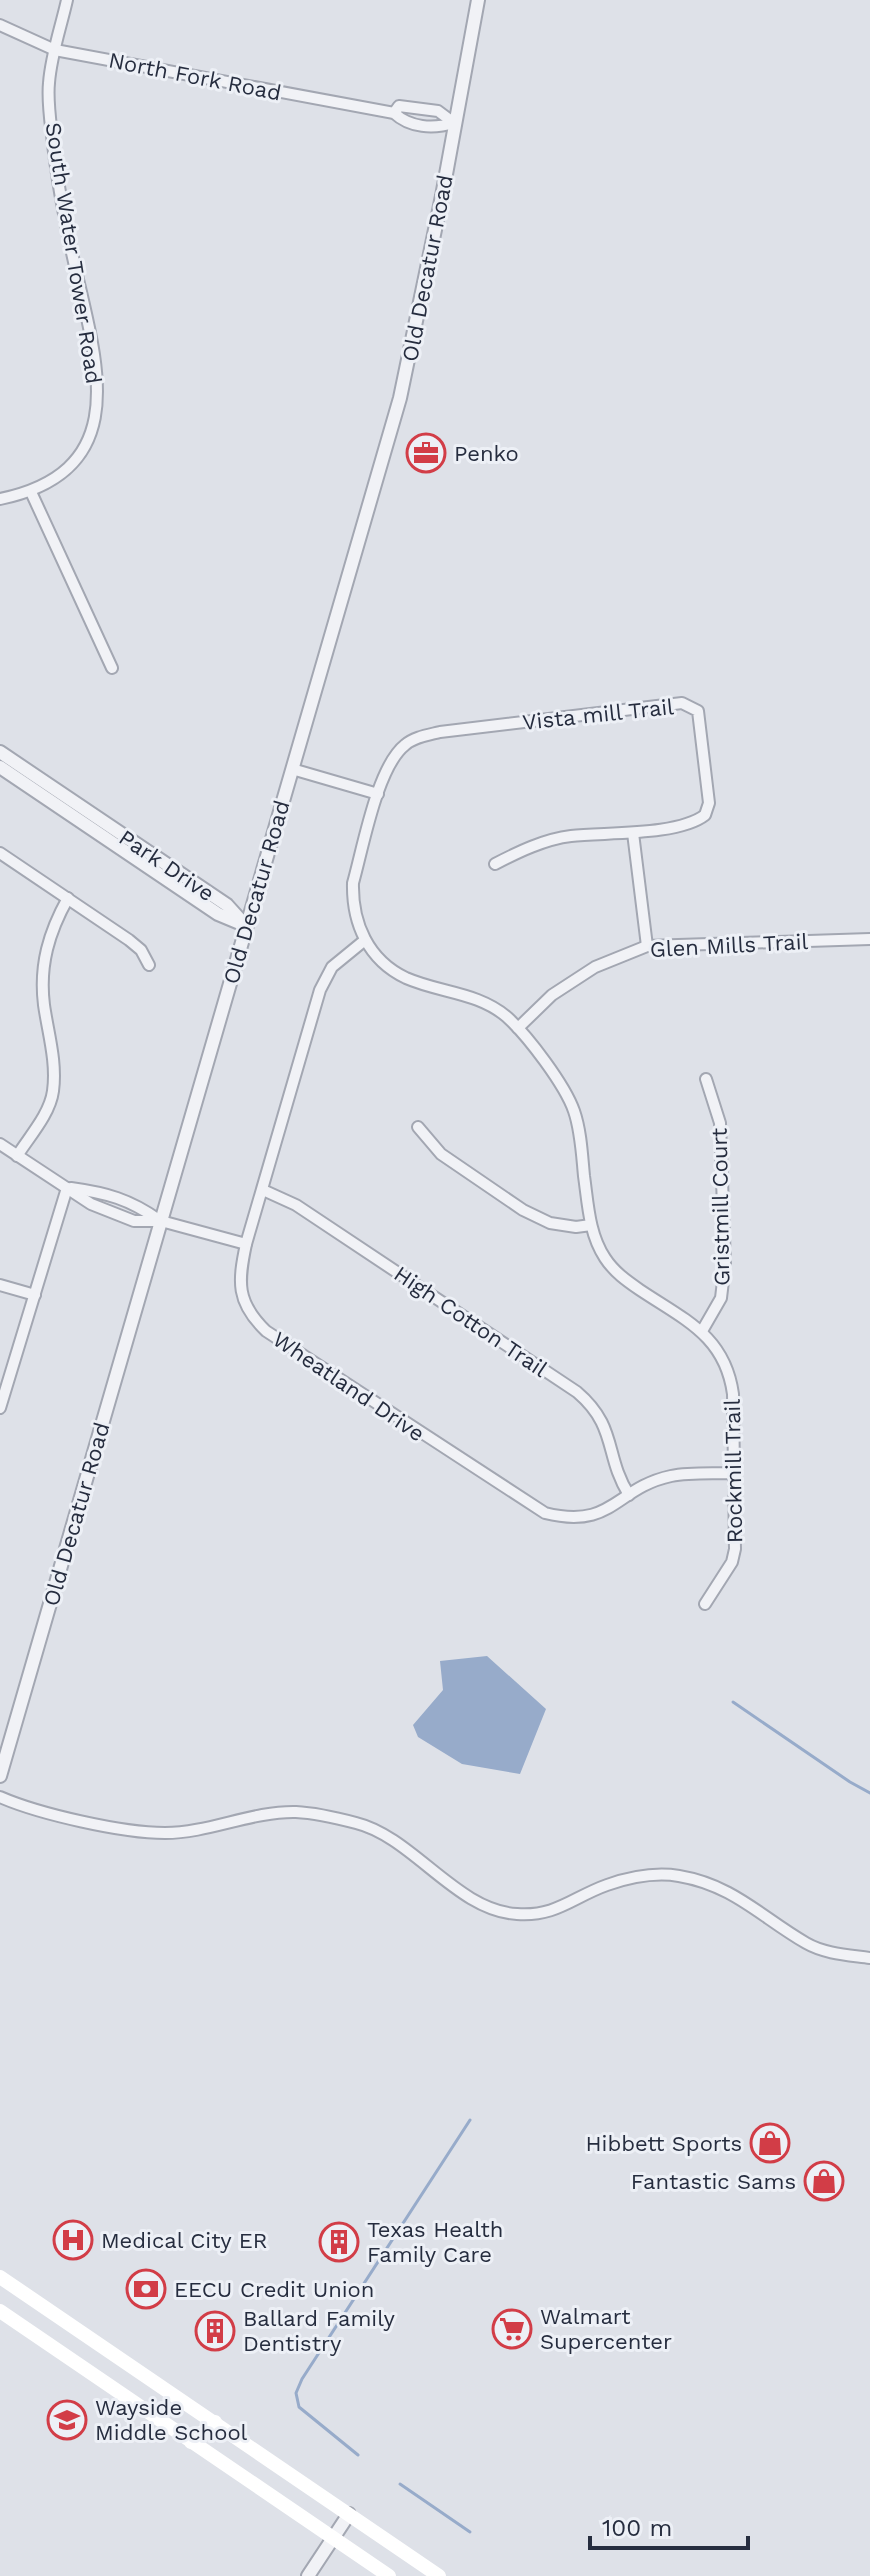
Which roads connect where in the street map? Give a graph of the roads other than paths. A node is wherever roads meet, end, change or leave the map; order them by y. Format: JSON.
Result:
{"nodes":[{"id":1,"x":67,"y":0,"type":"edge"},
{"id":2,"x":478,"y":0,"type":"edge"},
{"id":3,"x":0,"y":25,"type":"edge"},
{"id":4,"x":55,"y":50,"type":"junction"},
{"id":5,"x":394,"y":113,"type":"junction"},
{"id":6,"x":454,"y":123,"type":"junction"},
{"id":7,"x":31,"y":492,"type":"junction"},
{"id":8,"x":0,"y":499,"type":"edge"},
{"id":9,"x":112,"y":668,"type":"dead end"},
{"id":10,"x":402,"y":747,"type":"joint"},
{"id":11,"x":0,"y":752,"type":"edge"},
{"id":12,"x":0,"y":767,"type":"edge"},
{"id":13,"x":292,"y":769,"type":"junction"},
{"id":14,"x":378,"y":794,"type":"junction"},
{"id":15,"x":633,"y":833,"type":"junction"},
{"id":16,"x":0,"y":853,"type":"edge"},
{"id":17,"x":495,"y":864,"type":"dead end"},
{"id":18,"x":68,"y":898,"type":"junction"},
{"id":19,"x":246,"y":926,"type":"junction"},
{"id":20,"x":870,"y":939,"type":"edge"},
{"id":21,"x":365,"y":940,"type":"junction"},
{"id":22,"x":647,"y":946,"type":"junction"},
{"id":23,"x":149,"y":965,"type":"dead end"},
{"id":24,"x":518,"y":1028,"type":"junction"},
{"id":25,"x":706,"y":1079,"type":"dead end"},
{"id":26,"x":418,"y":1127,"type":"dead end"},
{"id":27,"x":0,"y":1144,"type":"edge"},
{"id":28,"x":17,"y":1156,"type":"junction"},
{"id":29,"x":67,"y":1188,"type":"junction"},
{"id":30,"x":263,"y":1190,"type":"junction"},
{"id":31,"x":161,"y":1221,"type":"junction"},
{"id":32,"x":591,"y":1225,"type":"junction"},
{"id":33,"x":246,"y":1244,"type":"junction"},
{"id":34,"x":0,"y":1285,"type":"edge"},
{"id":35,"x":35,"y":1295,"type":"junction"},
{"id":36,"x":702,"y":1331,"type":"junction"},
{"id":37,"x":0,"y":1408,"type":"edge"},
{"id":38,"x":733,"y":1473,"type":"junction"},
{"id":39,"x":629,"y":1495,"type":"junction"},
{"id":40,"x":705,"y":1604,"type":"dead end"},
{"id":41,"x":0,"y":1776,"type":"edge"},
{"id":42,"x":0,"y":1797,"type":"edge"},
{"id":43,"x":870,"y":1958,"type":"edge"},
{"id":44,"x":0,"y":2277,"type":"edge"},
{"id":45,"x":0,"y":2311,"type":"edge"},
{"id":46,"x":72,"y":2325,"type":"junction"},
{"id":47,"x":54,"y":2350,"type":"junction"},
{"id":48,"x":215,"y":2422,"type":"junction"},
{"id":49,"x":191,"y":2442,"type":"junction"},
{"id":50,"x":349,"y":2514,"type":"junction"},
{"id":51,"x":333,"y":2538,"type":"junction"},
{"id":52,"x":308,"y":2576,"type":"edge"},
{"id":53,"x":389,"y":2576,"type":"edge"},
{"id":54,"x":439,"y":2576,"type":"edge"}],
"edges":[{"from":1,"to":4,"type":"street","name":"South Water Tower Road"},
{"from":2,"to":6,"type":"street","name":"Old Decatur Road"},
{"from":3,"to":4,"type":"street","name":"North Fork Road"},
{"from":4,"to":5,"type":"street","name":"North Fork Road"},
{"from":4,"to":7,"type":"street","name":"South Water Tower Road"},
{"from":5,"to":6,"type":"street","name":"North Fork Road"},
{"from":5,"to":6,"type":"street","name":"North Fork Road"},
{"from":6,"to":13,"type":"street","name":"Old Decatur Road"},
{"from":7,"to":8,"type":"street","name":"South Water Tower Road"},
{"from":7,"to":9,"type":"street"},
{"from":10,"to":14,"type":"street","name":"Rockmill Trail"},
{"from":10,"to":15,"type":"street","name":"Vista mill Trail"},
{"from":11,"to":19,"type":"street","name":"Park Drive"},
{"from":12,"to":19,"type":"street","name":"Park Drive"},
{"from":13,"to":14,"type":"street"},
{"from":13,"to":19,"type":"street","name":"Old Decatur Road"},
{"from":14,"to":21,"type":"street","name":"Rockmill Trail"},
{"from":15,"to":17,"type":"street"},
{"from":15,"to":22,"type":"street"},
{"from":16,"to":18,"type":"street"},
{"from":18,"to":23,"type":"street"},
{"from":18,"to":28,"type":"street"},
{"from":19,"to":31,"type":"street","name":"Old Decatur Road"},
{"from":20,"to":22,"type":"street","name":"Glen Mills Trail"},
{"from":21,"to":24,"type":"street","name":"Rockmill Trail"},
{"from":21,"to":30,"type":"street","name":"Wheatland Drive"},
{"from":22,"to":24,"type":"street","name":"Glen Mills Trail"},
{"from":24,"to":32,"type":"street","name":"Rockmill Trail"},
{"from":25,"to":36,"type":"street","name":"Gristmill Court"},
{"from":26,"to":32,"type":"street"},
{"from":27,"to":28,"type":"street"},
{"from":28,"to":29,"type":"street"},
{"from":29,"to":31,"type":"street"},
{"from":29,"to":31,"type":"street"},
{"from":29,"to":35,"type":"street"},
{"from":30,"to":33,"type":"street","name":"Wheatland Drive"},
{"from":30,"to":39,"type":"street","name":"High Cotton Trail"},
{"from":31,"to":33,"type":"street"},
{"from":31,"to":41,"type":"street","name":"Old Decatur Road"},
{"from":32,"to":36,"type":"street","name":"Rockmill Trail"},
{"from":33,"to":39,"type":"street","name":"Wheatland Drive"},
{"from":34,"to":35,"type":"street"},
{"from":35,"to":37,"type":"street"},
{"from":36,"to":38,"type":"street","name":"Rockmill Trail"},
{"from":38,"to":39,"type":"street","name":"Wheatland Drive"},
{"from":38,"to":40,"type":"street","name":"Rockmill Trail"},
{"from":42,"to":43,"type":"street"},
{"from":44,"to":46,"type":"main road"},
{"from":45,"to":47,"type":"main road"},
{"from":46,"to":47,"type":"main road"},
{"from":46,"to":48,"type":"main road"},
{"from":47,"to":49,"type":"main road"},
{"from":48,"to":49,"type":"main road"},
{"from":48,"to":50,"type":"main road"},
{"from":49,"to":51,"type":"main road"},
{"from":50,"to":51,"type":"street"},
{"from":50,"to":54,"type":"main road"},
{"from":51,"to":52,"type":"street"},
{"from":51,"to":53,"type":"main road"}]}
